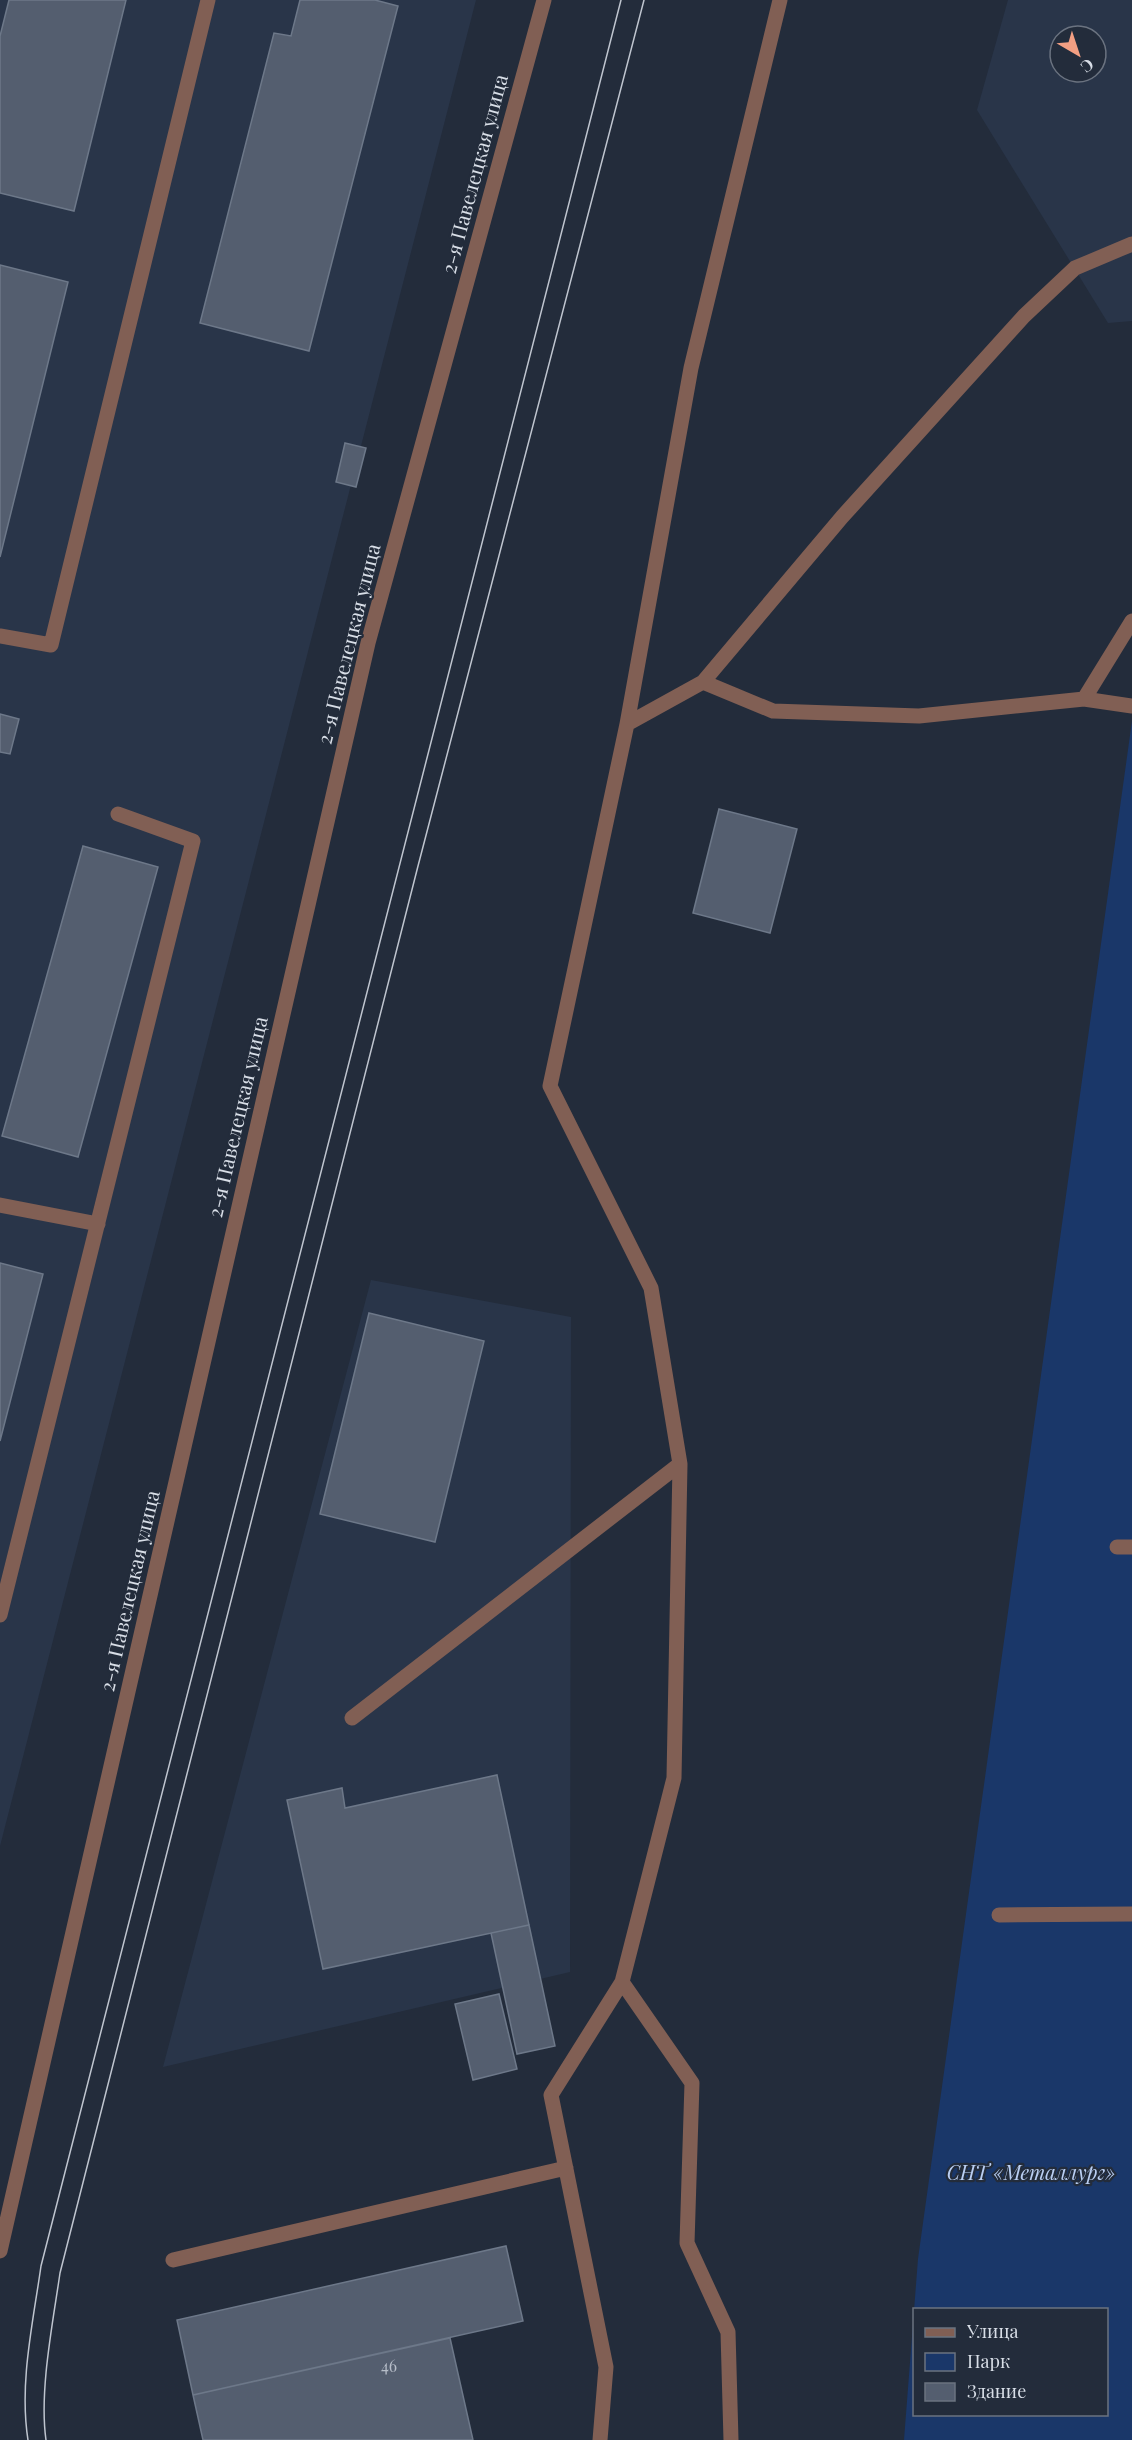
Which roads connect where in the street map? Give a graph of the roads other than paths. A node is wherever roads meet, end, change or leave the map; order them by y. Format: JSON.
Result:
{"nodes":[{"id":1,"x":208,"y":0,"type":"edge"},
{"id":2,"x":544,"y":0,"type":"edge"},
{"id":3,"x":780,"y":0,"type":"edge"},
{"id":4,"x":1132,"y":244,"type":"edge"},
{"id":5,"x":1132,"y":621,"type":"edge"},
{"id":6,"x":0,"y":636,"type":"edge"},
{"id":7,"x":703,"y":682,"type":"junction"},
{"id":8,"x":1084,"y":699,"type":"junction"},
{"id":9,"x":1132,"y":706,"type":"edge"},
{"id":10,"x":627,"y":724,"type":"junction"},
{"id":11,"x":118,"y":814,"type":"dead end"},
{"id":12,"x":0,"y":1205,"type":"edge"},
{"id":13,"x":98,"y":1224,"type":"junction"},
{"id":14,"x":680,"y":1464,"type":"junction"},
{"id":15,"x":0,"y":1615,"type":"edge"},
{"id":16,"x":352,"y":1718,"type":"dead end"},
{"id":17,"x":1132,"y":1914,"type":"edge"},
{"id":18,"x":999,"y":1915,"type":"dead end"},
{"id":19,"x":622,"y":1982,"type":"junction"},
{"id":20,"x":566,"y":2168,"type":"junction"},
{"id":21,"x":0,"y":2251,"type":"edge"},
{"id":22,"x":173,"y":2260,"type":"dead end"},
{"id":23,"x":600,"y":2440,"type":"edge"},
{"id":24,"x":731,"y":2440,"type":"edge"}],
"edges":[{"from":1,"to":6,"type":"street"},
{"from":2,"to":21,"type":"street","name":"2-я Павелецкая улица"},
{"from":3,"to":10,"type":"street"},
{"from":4,"to":7,"type":"street"},
{"from":5,"to":8,"type":"street"},
{"from":7,"to":8,"type":"street"},
{"from":7,"to":10,"type":"street"},
{"from":8,"to":9,"type":"street"},
{"from":10,"to":14,"type":"street"},
{"from":11,"to":13,"type":"street"},
{"from":12,"to":13,"type":"street"},
{"from":13,"to":15,"type":"street"},
{"from":14,"to":16,"type":"street"},
{"from":14,"to":19,"type":"street"},
{"from":17,"to":18,"type":"street"},
{"from":19,"to":20,"type":"street"},
{"from":19,"to":24,"type":"street"},
{"from":20,"to":22,"type":"street"},
{"from":20,"to":23,"type":"street"}]}
